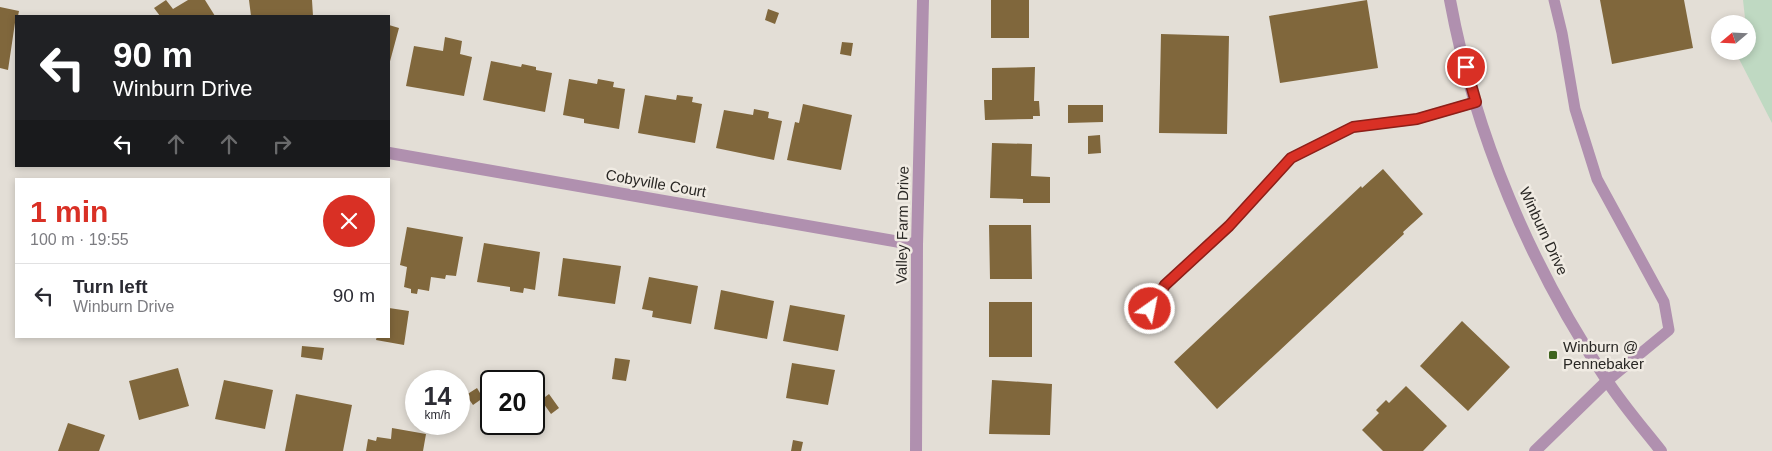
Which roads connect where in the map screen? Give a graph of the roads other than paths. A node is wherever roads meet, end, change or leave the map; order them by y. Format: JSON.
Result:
{"nodes":[{"id":1,"x":923,"y":0,"type":"edge"},
{"id":2,"x":1450,"y":0,"type":"edge"},
{"id":3,"x":1554,"y":0,"type":"edge"},
{"id":4,"x":1476,"y":102,"type":"junction"},
{"id":5,"x":390,"y":153,"type":"edge"},
{"id":6,"x":917,"y":245,"type":"junction"},
{"id":7,"x":1150,"y":309,"type":"dead end"},
{"id":8,"x":1607,"y":381,"type":"junction"},
{"id":9,"x":916,"y":451,"type":"edge"},
{"id":10,"x":1535,"y":451,"type":"edge"},
{"id":11,"x":1661,"y":451,"type":"edge"}],
"edges":[{"from":1,"to":6,"type":"street","name":"Valley Farm Drive"},
{"from":2,"to":4,"type":"street","name":"Winburn Drive"},
{"from":3,"to":8,"type":"lane"},
{"from":4,"to":7,"type":"lane"},
{"from":4,"to":8,"type":"street","name":"Winburn Drive"},
{"from":5,"to":6,"type":"street","name":"Cobyville Court"},
{"from":6,"to":9,"type":"street","name":"Valley Farm Drive"},
{"from":8,"to":10,"type":"street"},
{"from":8,"to":11,"type":"street","name":"Winburn Drive"}]}
